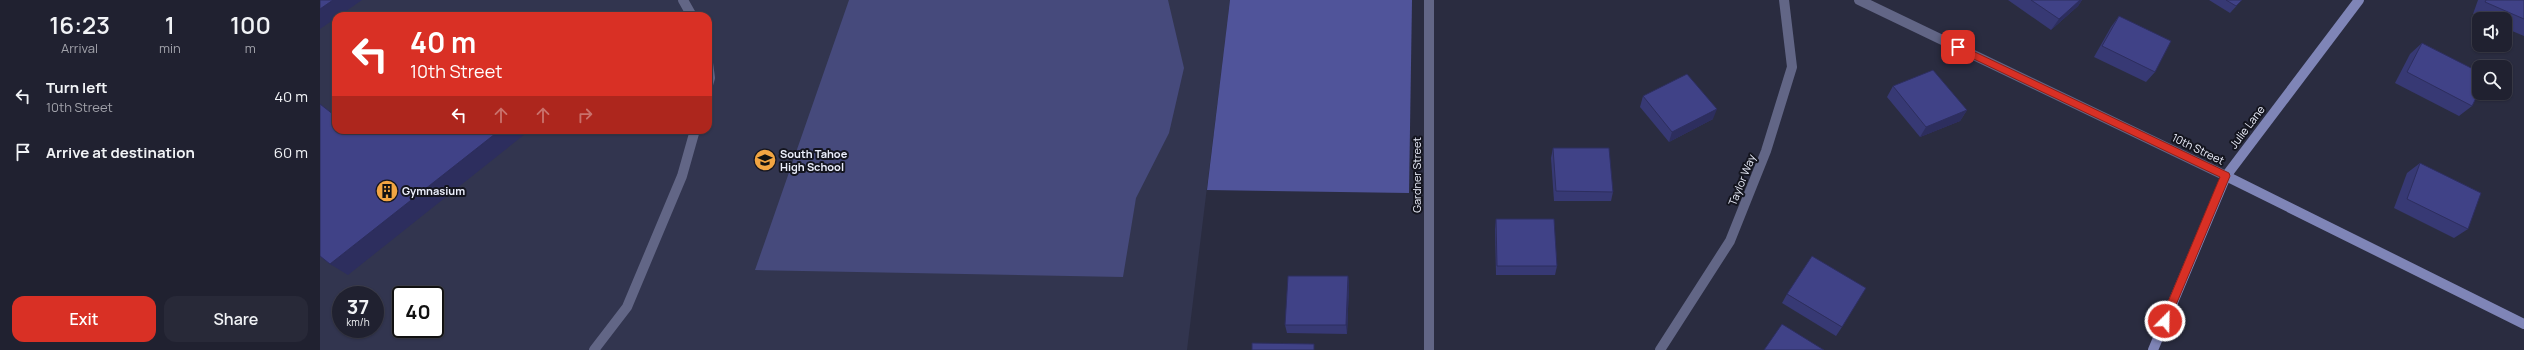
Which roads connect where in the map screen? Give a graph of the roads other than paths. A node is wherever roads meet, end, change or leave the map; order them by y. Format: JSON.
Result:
{"nodes":[{"id":1,"x":683,"y":0,"type":"edge"},
{"id":2,"x":1429,"y":0,"type":"edge"},
{"id":3,"x":1784,"y":0,"type":"edge"},
{"id":4,"x":1859,"y":0,"type":"edge"},
{"id":5,"x":2359,"y":0,"type":"edge"},
{"id":6,"x":690,"y":12,"type":"edge"},
{"id":7,"x":694,"y":134,"type":"edge"},
{"id":8,"x":2226,"y":176,"type":"junction"},
{"id":9,"x":2524,"y":324,"type":"edge"},
{"id":10,"x":594,"y":350,"type":"edge"},
{"id":11,"x":1429,"y":350,"type":"edge"},
{"id":12,"x":1660,"y":350,"type":"edge"},
{"id":13,"x":2152,"y":350,"type":"edge"}],
"edges":[{"from":1,"to":6,"type":"street"},
{"from":2,"to":11,"type":"street","name":"Gardner Street"},
{"from":3,"to":12,"type":"street","name":"Taylor Way"},
{"from":4,"to":8,"type":"street","name":"10th Street"},
{"from":5,"to":8,"type":"street","name":"Julie Lane"},
{"from":7,"to":10,"type":"street"},
{"from":8,"to":9,"type":"street","name":"10th Street"},
{"from":8,"to":13,"type":"street","name":"Julie Lane"}]}
